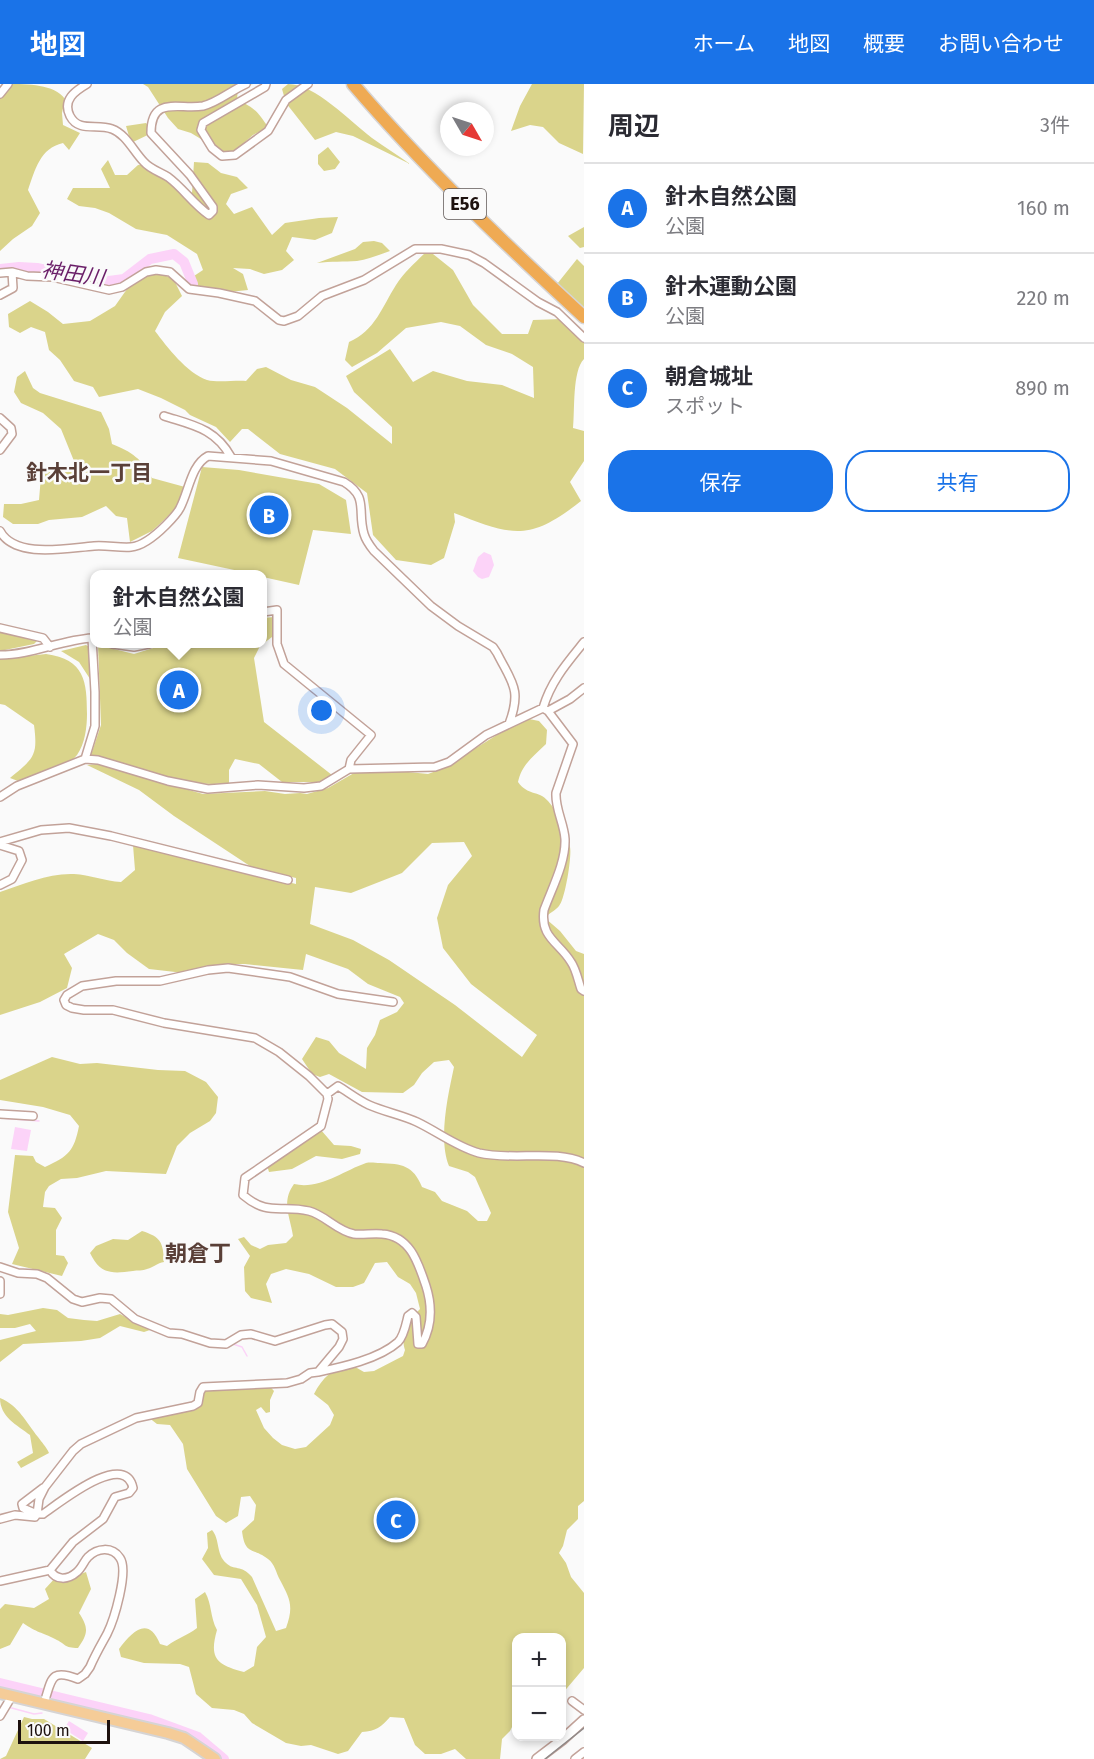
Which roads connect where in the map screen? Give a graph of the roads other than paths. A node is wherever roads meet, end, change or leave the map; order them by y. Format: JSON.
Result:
{"nodes":[{"id":1,"x":8,"y":84,"type":"edge"},
{"id":2,"x":87,"y":84,"type":"edge"},
{"id":3,"x":246,"y":84,"type":"edge"},
{"id":4,"x":266,"y":84,"type":"edge"},
{"id":5,"x":308,"y":84,"type":"edge"},
{"id":6,"x":353,"y":84,"type":"edge"},
{"id":7,"x":0,"y":94,"type":"edge"},
{"id":8,"x":12,"y":272,"type":"junction"},
{"id":9,"x":0,"y":273,"type":"edge"},
{"id":10,"x":0,"y":295,"type":"edge"},
{"id":11,"x":584,"y":317,"type":"edge"},
{"id":12,"x":584,"y":338,"type":"edge"},
{"id":13,"x":164,"y":416,"type":"dead end"},
{"id":14,"x":0,"y":418,"type":"edge"},
{"id":15,"x":0,"y":450,"type":"edge"},
{"id":16,"x":231,"y":457,"type":"junction"},
{"id":17,"x":0,"y":531,"type":"edge"},
{"id":18,"x":267,"y":611,"type":"edge"},
{"id":19,"x":0,"y":628,"type":"edge"},
{"id":20,"x":90,"y":638,"type":"edge"},
{"id":21,"x":584,"y":642,"type":"edge"},
{"id":22,"x":50,"y":647,"type":"junction"},
{"id":23,"x":93,"y":648,"type":"edge"},
{"id":24,"x":0,"y":655,"type":"edge"},
{"id":25,"x":584,"y":688,"type":"edge"},
{"id":26,"x":545,"y":709,"type":"junction"},
{"id":27,"x":509,"y":724,"type":"junction"},
{"id":28,"x":85,"y":759,"type":"junction"},
{"id":29,"x":349,"y":769,"type":"junction"},
{"id":30,"x":0,"y":797,"type":"edge"},
{"id":31,"x":0,"y":843,"type":"edge"},
{"id":32,"x":288,"y":880,"type":"dead end"},
{"id":33,"x":0,"y":885,"type":"edge"},
{"id":34,"x":584,"y":991,"type":"edge"},
{"id":35,"x":393,"y":1002,"type":"dead end"},
{"id":36,"x":327,"y":1094,"type":"junction"},
{"id":37,"x":0,"y":1114,"type":"edge"},
{"id":38,"x":33,"y":1116,"type":"dead end"},
{"id":39,"x":584,"y":1163,"type":"edge"},
{"id":40,"x":0,"y":1267,"type":"edge"},
{"id":41,"x":0,"y":1281,"type":"edge"},
{"id":42,"x":0,"y":1294,"type":"edge"},
{"id":43,"x":318,"y":1372,"type":"junction"},
{"id":44,"x":45,"y":1487,"type":"junction"},
{"id":45,"x":37,"y":1514,"type":"junction"},
{"id":46,"x":0,"y":1519,"type":"edge"},
{"id":47,"x":50,"y":1570,"type":"junction"},
{"id":48,"x":0,"y":1581,"type":"edge"},
{"id":49,"x":0,"y":1693,"type":"edge"},
{"id":50,"x":12,"y":1696,"type":"junction"},
{"id":51,"x":46,"y":1697,"type":"junction"},
{"id":52,"x":572,"y":1701,"type":"dead end"},
{"id":53,"x":584,"y":1710,"type":"edge"},
{"id":54,"x":0,"y":1716,"type":"edge"},
{"id":55,"x":584,"y":1720,"type":"edge"},
{"id":56,"x":584,"y":1752,"type":"edge"},
{"id":57,"x":214,"y":1759,"type":"edge"},
{"id":58,"x":537,"y":1759,"type":"edge"},
{"id":59,"x":575,"y":1759,"type":"edge"}],
"edges":[{"from":1,"to":7,"type":"street"},
{"from":2,"to":3,"type":"street"},
{"from":4,"to":5,"type":"street"},
{"from":6,"to":11,"type":"highway","number":"E56"},
{"from":8,"to":9,"type":"street"},
{"from":8,"to":10,"type":"street"},
{"from":8,"to":12,"type":"street"},
{"from":13,"to":16,"type":"street"},
{"from":14,"to":15,"type":"street"},
{"from":16,"to":17,"type":"street"},
{"from":16,"to":27,"type":"street"},
{"from":18,"to":29,"type":"street"},
{"from":19,"to":22,"type":"street"},
{"from":20,"to":22,"type":"street"},
{"from":21,"to":26,"type":"street"},
{"from":22,"to":24,"type":"street"},
{"from":23,"to":28,"type":"street"},
{"from":25,"to":26,"type":"street"},
{"from":26,"to":27,"type":"street"},
{"from":26,"to":34,"type":"street"},
{"from":27,"to":29,"type":"street"},
{"from":28,"to":29,"type":"street"},
{"from":28,"to":30,"type":"street"},
{"from":31,"to":32,"type":"street"},
{"from":31,"to":33,"type":"street"},
{"from":35,"to":36,"type":"street"},
{"from":36,"to":39,"type":"street"},
{"from":36,"to":43,"type":"street"},
{"from":37,"to":38,"type":"street"},
{"from":40,"to":43,"type":"street"},
{"from":41,"to":42,"type":"street"},
{"from":43,"to":44,"type":"street"},
{"from":44,"to":45,"type":"street"},
{"from":44,"to":45,"type":"street"},
{"from":45,"to":46,"type":"street"},
{"from":45,"to":47,"type":"street"},
{"from":47,"to":48,"type":"street"},
{"from":47,"to":51,"type":"street"},
{"from":49,"to":50,"type":"main road"},
{"from":50,"to":51,"type":"main road"},
{"from":50,"to":54,"type":"street"},
{"from":51,"to":57,"type":"main road"},
{"from":52,"to":53,"type":"street"},
{"from":55,"to":58,"type":"main road"},
{"from":56,"to":59,"type":"street"}]}
